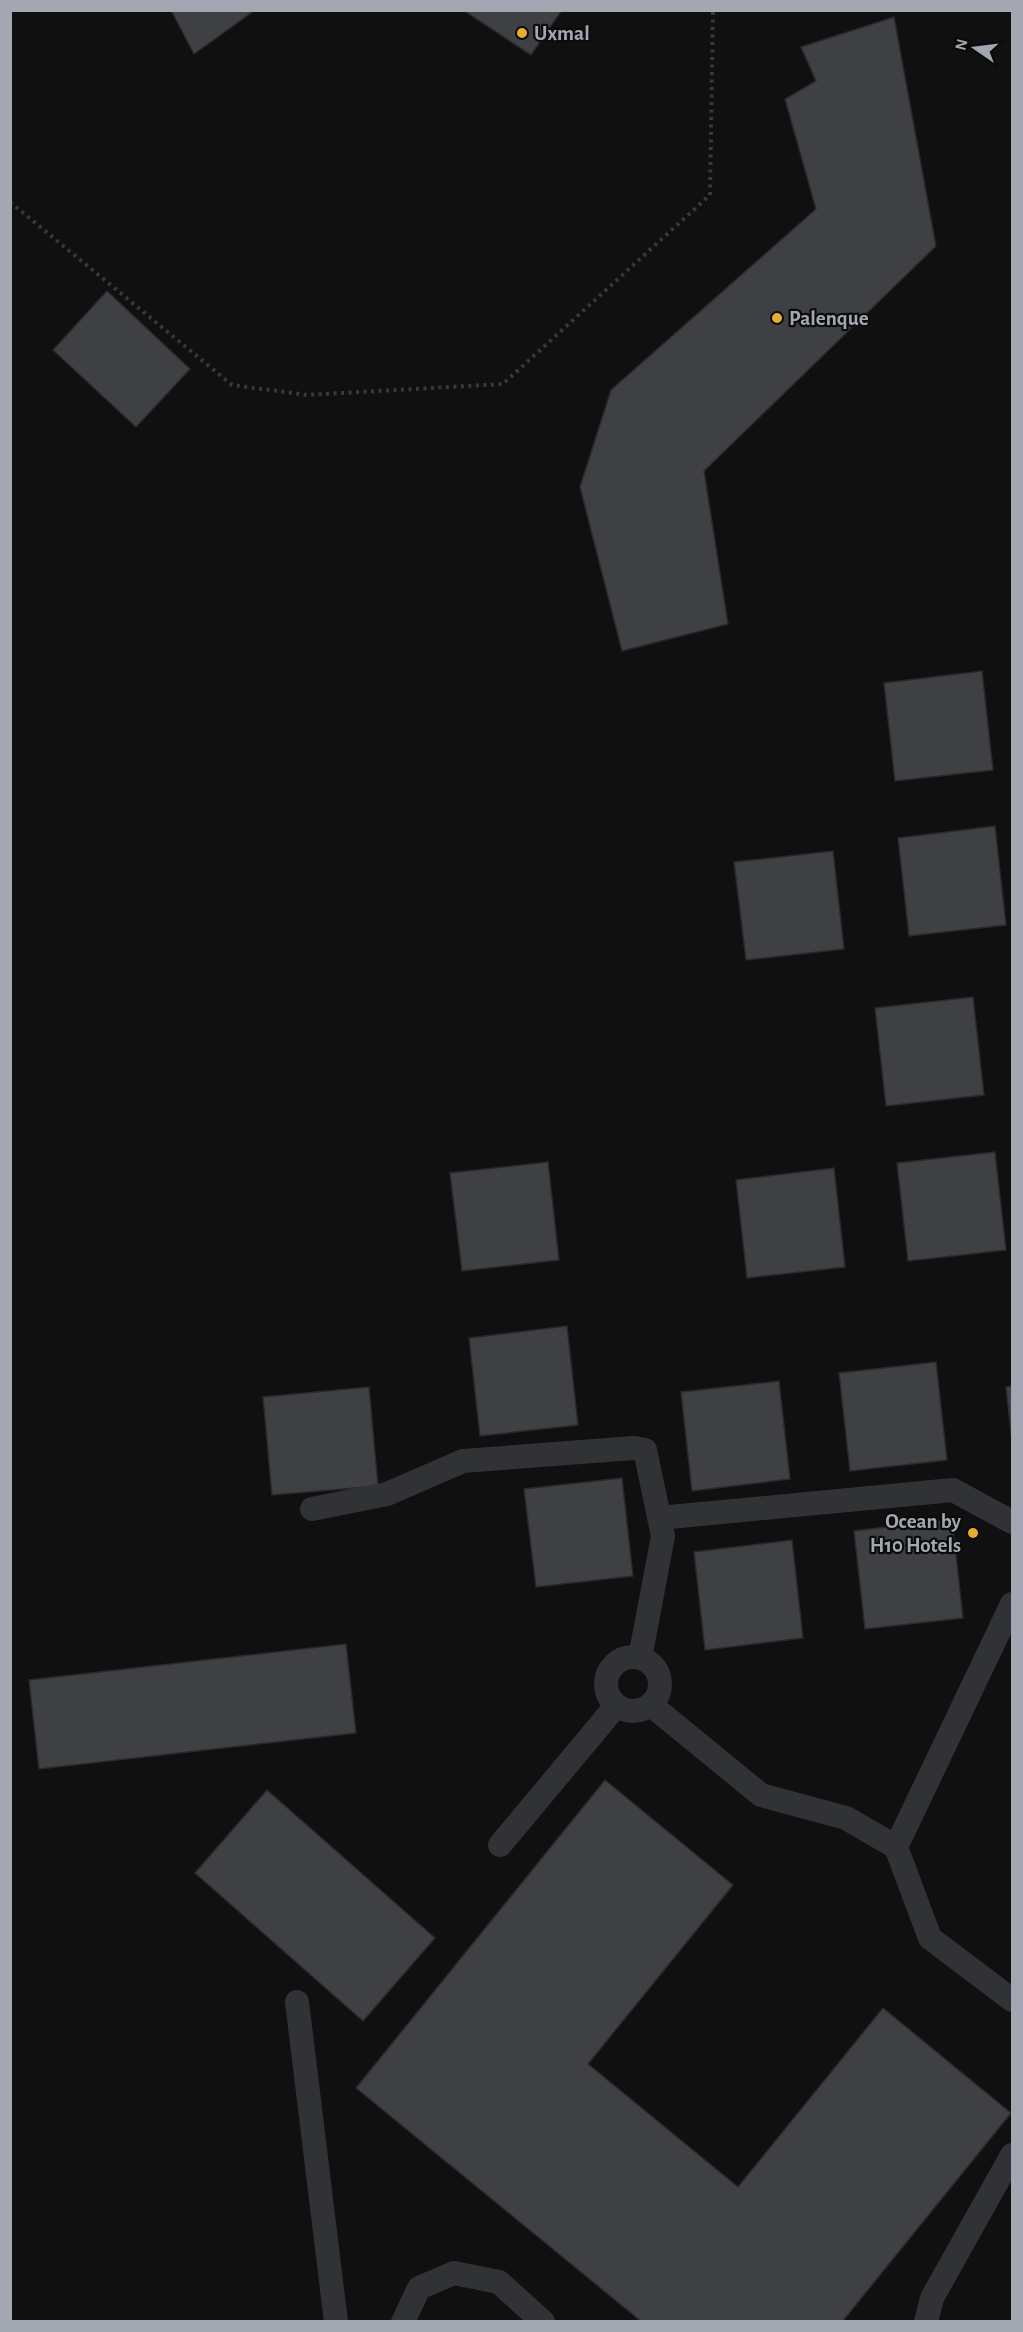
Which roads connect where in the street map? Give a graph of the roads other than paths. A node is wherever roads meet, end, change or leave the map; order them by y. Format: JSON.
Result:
{"nodes":[{"id":1,"x":312,"y":1509,"type":"dead end"},
{"id":2,"x":659,"y":1518,"type":"junction"},
{"id":3,"x":1012,"y":1522,"type":"edge"},
{"id":4,"x":1012,"y":1604,"type":"edge"},
{"id":5,"x":640,"y":1658,"type":"junction"},
{"id":6,"x":651,"y":1705,"type":"junction"},
{"id":7,"x":616,"y":1706,"type":"junction"},
{"id":8,"x":500,"y":1845,"type":"dead end"},
{"id":9,"x":896,"y":1847,"type":"junction"},
{"id":10,"x":1012,"y":2000,"type":"edge"},
{"id":11,"x":297,"y":2002,"type":"dead end"},
{"id":12,"x":1012,"y":2155,"type":"edge"},
{"id":13,"x":336,"y":2322,"type":"edge"},
{"id":14,"x":404,"y":2322,"type":"edge"},
{"id":15,"x":543,"y":2322,"type":"edge"},
{"id":16,"x":926,"y":2322,"type":"edge"}],
"edges":[{"from":1,"to":2,"type":"lane"},
{"from":2,"to":3,"type":"lane"},
{"from":2,"to":5,"type":"lane"},
{"from":4,"to":9,"type":"lane"},
{"from":5,"to":6,"type":"lane"},
{"from":5,"to":7,"type":"lane"},
{"from":6,"to":7,"type":"lane"},
{"from":6,"to":9,"type":"lane"},
{"from":7,"to":8,"type":"lane"},
{"from":9,"to":10,"type":"lane"},
{"from":11,"to":13,"type":"lane"},
{"from":12,"to":16,"type":"lane"},
{"from":14,"to":15,"type":"lane"}]}
